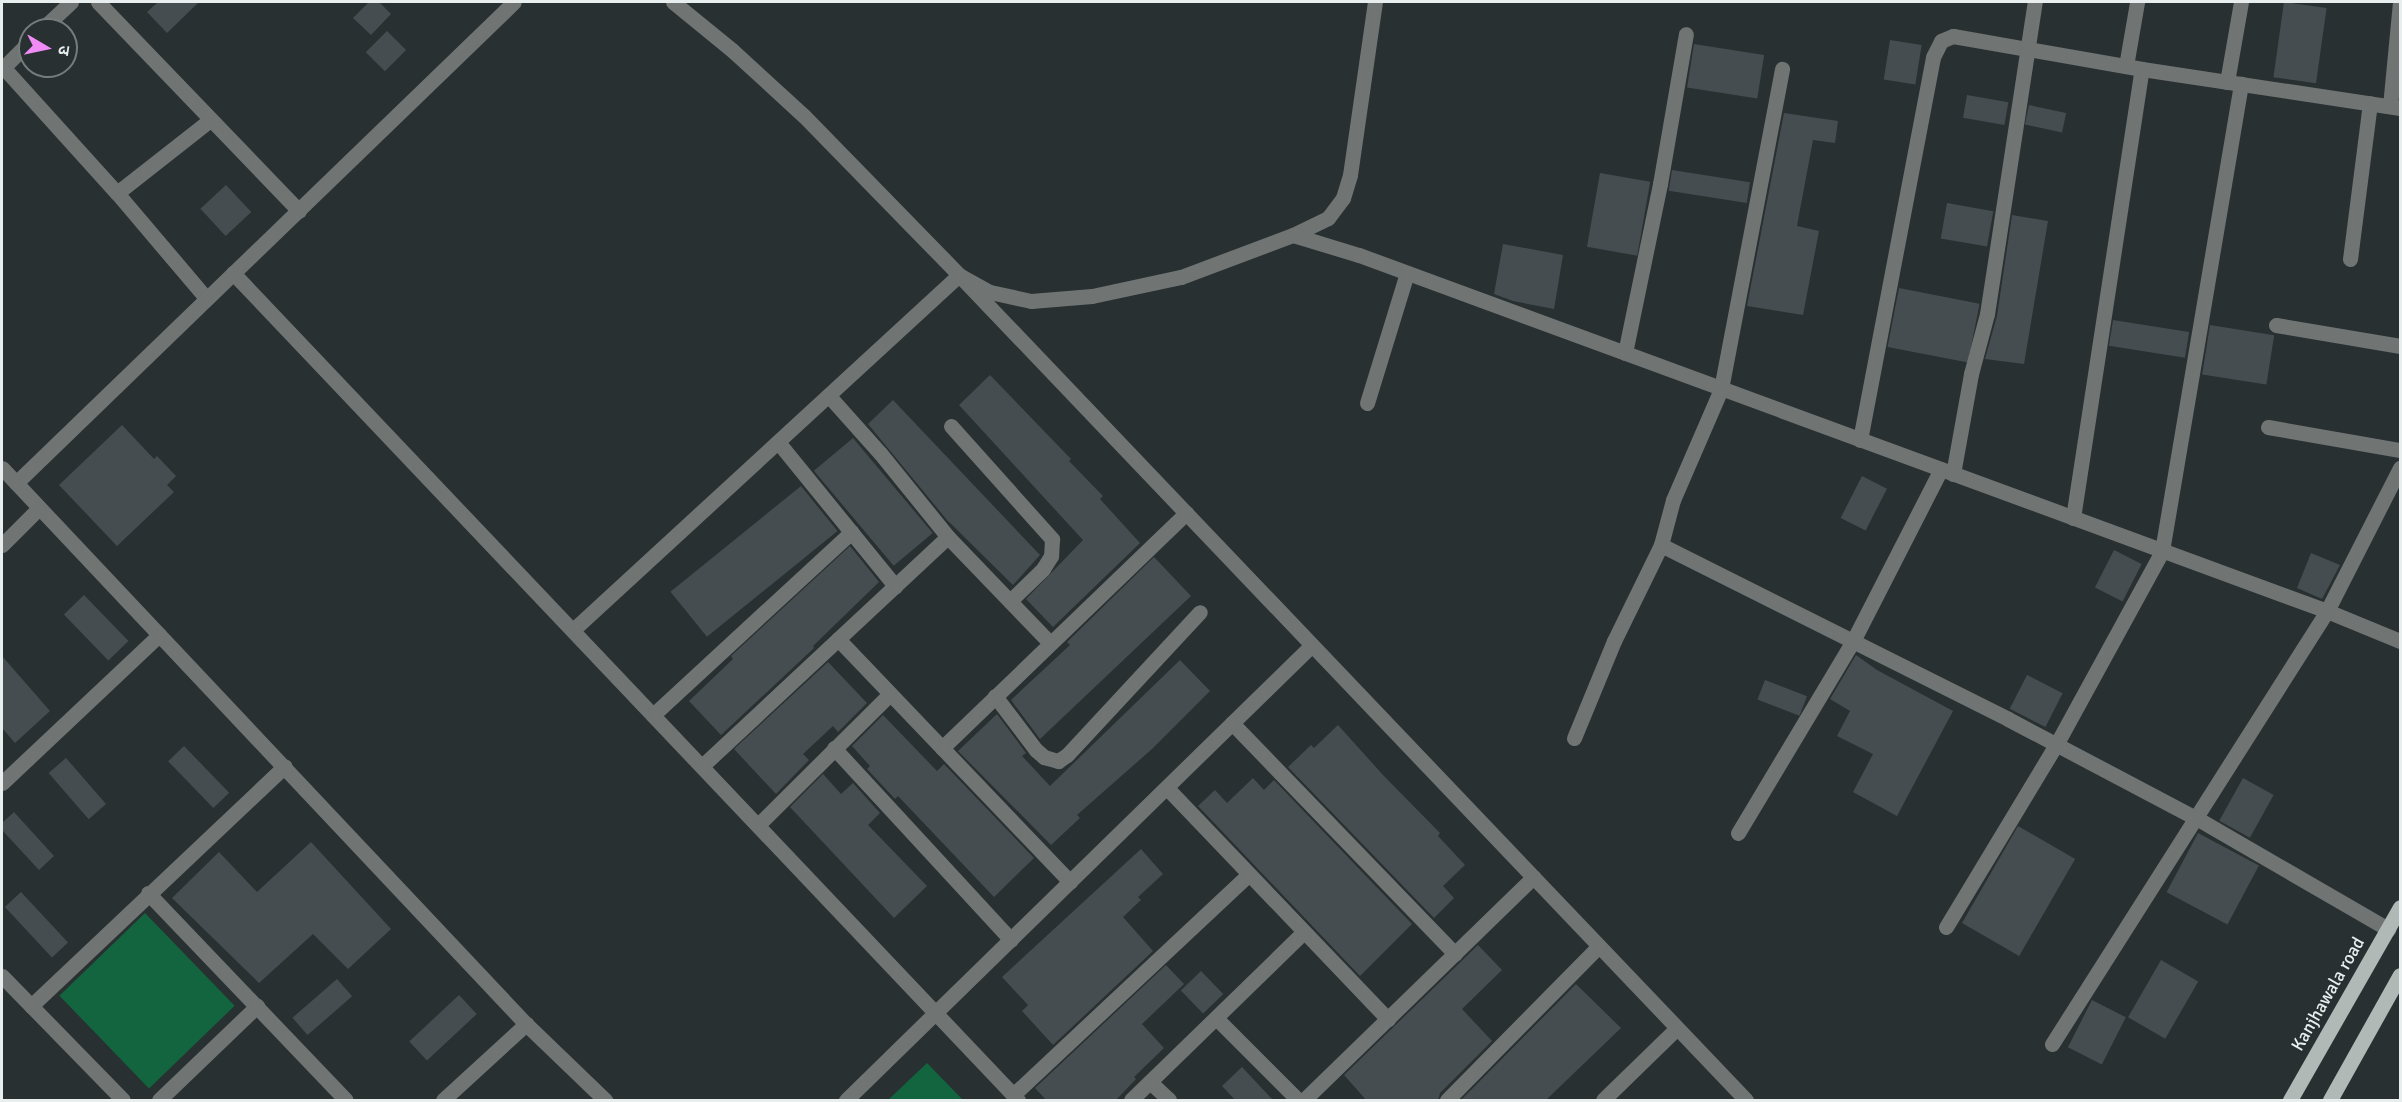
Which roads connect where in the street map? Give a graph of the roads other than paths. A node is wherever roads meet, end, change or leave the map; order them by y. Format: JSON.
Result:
{"nodes":[{"id":1,"x":71,"y":2,"type":"edge"},
{"id":2,"x":98,"y":2,"type":"edge"},
{"id":3,"x":514,"y":2,"type":"edge"},
{"id":4,"x":673,"y":2,"type":"edge"},
{"id":5,"x":1375,"y":2,"type":"edge"},
{"id":6,"x":2035,"y":2,"type":"edge"},
{"id":7,"x":2137,"y":2,"type":"edge"},
{"id":8,"x":2241,"y":2,"type":"edge"},
{"id":9,"x":2400,"y":2,"type":"edge"},
{"id":10,"x":54,"y":18,"type":"edge"},
{"id":11,"x":1686,"y":34,"type":"dead end"},
{"id":12,"x":2027,"y":48,"type":"junction"},
{"id":13,"x":18,"y":53,"type":"edge"},
{"id":14,"x":2126,"y":66,"type":"junction"},
{"id":15,"x":2,"y":68,"type":"edge"},
{"id":16,"x":1782,"y":69,"type":"dead end"},
{"id":17,"x":2142,"y":69,"type":"junction"},
{"id":18,"x":2234,"y":83,"type":"junction"},
{"id":19,"x":2370,"y":103,"type":"junction"},
{"id":20,"x":2395,"y":107,"type":"edge"},
{"id":21,"x":210,"y":120,"type":"junction"},
{"id":22,"x":117,"y":193,"type":"junction"},
{"id":23,"x":299,"y":211,"type":"junction"},
{"id":24,"x":1293,"y":235,"type":"junction"},
{"id":25,"x":2350,"y":259,"type":"dead end"},
{"id":26,"x":233,"y":273,"type":"junction"},
{"id":27,"x":1407,"y":273,"type":"junction"},
{"id":28,"x":959,"y":275,"type":"junction"},
{"id":29,"x":206,"y":298,"type":"junction"},
{"id":30,"x":2276,"y":325,"type":"dead end"},
{"id":31,"x":2400,"y":346,"type":"edge"},
{"id":32,"x":1625,"y":353,"type":"junction"},
{"id":33,"x":1721,"y":388,"type":"junction"},
{"id":34,"x":829,"y":396,"type":"junction"},
{"id":35,"x":1368,"y":403,"type":"dead end"},
{"id":36,"x":951,"y":426,"type":"dead end"},
{"id":37,"x":2268,"y":427,"type":"dead end"},
{"id":38,"x":1860,"y":440,"type":"junction"},
{"id":39,"x":778,"y":442,"type":"junction"},
{"id":40,"x":2400,"y":450,"type":"edge"},
{"id":41,"x":2,"y":468,"type":"edge"},
{"id":42,"x":2400,"y":468,"type":"edge"},
{"id":43,"x":1947,"y":471,"type":"junction"},
{"id":44,"x":16,"y":483,"type":"junction"},
{"id":45,"x":38,"y":509,"type":"junction"},
{"id":46,"x":1186,"y":513,"type":"junction"},
{"id":47,"x":2073,"y":518,"type":"junction"},
{"id":48,"x":851,"y":532,"type":"junction"},
{"id":49,"x":948,"y":537,"type":"junction"},
{"id":50,"x":2,"y":545,"type":"edge"},
{"id":51,"x":1661,"y":545,"type":"junction"},
{"id":52,"x":2162,"y":551,"type":"junction"},
{"id":53,"x":895,"y":586,"type":"junction"},
{"id":54,"x":1010,"y":601,"type":"junction"},
{"id":55,"x":2327,"y":611,"type":"junction"},
{"id":56,"x":1200,"y":612,"type":"dead end"},
{"id":57,"x":573,"y":630,"type":"junction"},
{"id":58,"x":159,"y":635,"type":"junction"},
{"id":59,"x":838,"y":639,"type":"junction"},
{"id":60,"x":1853,"y":641,"type":"junction"},
{"id":61,"x":2400,"y":641,"type":"edge"},
{"id":62,"x":1050,"y":643,"type":"junction"},
{"id":63,"x":1312,"y":645,"type":"junction"},
{"id":64,"x":890,"y":694,"type":"junction"},
{"id":65,"x":996,"y":696,"type":"junction"},
{"id":66,"x":653,"y":715,"type":"junction"},
{"id":67,"x":1232,"y":723,"type":"junction"},
{"id":68,"x":1574,"y":738,"type":"dead end"},
{"id":69,"x":2056,"y":745,"type":"junction"},
{"id":70,"x":834,"y":748,"type":"junction"},
{"id":71,"x":942,"y":748,"type":"junction"},
{"id":72,"x":285,"y":766,"type":"junction"},
{"id":73,"x":702,"y":766,"type":"junction"},
{"id":74,"x":2,"y":783,"type":"edge"},
{"id":75,"x":1167,"y":788,"type":"junction"},
{"id":76,"x":2198,"y":819,"type":"junction"},
{"id":77,"x":758,"y":825,"type":"junction"},
{"id":78,"x":1738,"y":833,"type":"dead end"},
{"id":79,"x":1249,"y":874,"type":"junction"},
{"id":80,"x":1533,"y":878,"type":"junction"},
{"id":81,"x":1070,"y":882,"type":"junction"},
{"id":82,"x":148,"y":893,"type":"junction"},
{"id":83,"x":2400,"y":907,"type":"edge"},
{"id":84,"x":1946,"y":927,"type":"dead end"},
{"id":85,"x":2388,"y":929,"type":"junction"},
{"id":86,"x":1305,"y":932,"type":"junction"},
{"id":87,"x":1011,"y":940,"type":"junction"},
{"id":88,"x":1599,"y":946,"type":"junction"},
{"id":89,"x":1455,"y":954,"type":"junction"},
{"id":90,"x":2400,"y":975,"type":"edge"},
{"id":91,"x":2,"y":976,"type":"edge"},
{"id":92,"x":31,"y":1006,"type":"junction"},
{"id":93,"x":256,"y":1006,"type":"junction"},
{"id":94,"x":936,"y":1013,"type":"junction"},
{"id":95,"x":1216,"y":1018,"type":"junction"},
{"id":96,"x":1388,"y":1019,"type":"junction"},
{"id":97,"x":526,"y":1024,"type":"junction"},
{"id":98,"x":1677,"y":1028,"type":"junction"},
{"id":99,"x":2052,"y":1044,"type":"dead end"},
{"id":100,"x":1150,"y":1082,"type":"junction"},
{"id":101,"x":1016,"y":1098,"type":"edge"},
{"id":102,"x":123,"y":1101,"type":"edge"},
{"id":103,"x":159,"y":1101,"type":"edge"},
{"id":104,"x":346,"y":1101,"type":"edge"},
{"id":105,"x":443,"y":1101,"type":"edge"},
{"id":106,"x":605,"y":1101,"type":"edge"},
{"id":107,"x":846,"y":1101,"type":"edge"},
{"id":108,"x":1131,"y":1101,"type":"edge"},
{"id":109,"x":1169,"y":1101,"type":"edge"},
{"id":110,"x":1298,"y":1101,"type":"edge"},
{"id":111,"x":1304,"y":1101,"type":"edge"},
{"id":112,"x":1447,"y":1101,"type":"edge"},
{"id":113,"x":1603,"y":1101,"type":"edge"},
{"id":114,"x":1746,"y":1101,"type":"edge"},
{"id":115,"x":2289,"y":1101,"type":"edge"},
{"id":116,"x":2330,"y":1101,"type":"edge"}],
"edges":[{"from":1,"to":10,"type":"street"},
{"from":2,"to":21,"type":"street"},
{"from":3,"to":23,"type":"street"},
{"from":4,"to":28,"type":"street"},
{"from":5,"to":24,"type":"street"},
{"from":6,"to":12,"type":"street"},
{"from":7,"to":14,"type":"street"},
{"from":8,"to":18,"type":"street"},
{"from":9,"to":20,"type":"street"},
{"from":11,"to":32,"type":"street"},
{"from":12,"to":14,"type":"street"},
{"from":12,"to":38,"type":"street"},
{"from":12,"to":43,"type":"street"},
{"from":13,"to":15,"type":"street"},
{"from":14,"to":17,"type":"street"},
{"from":15,"to":22,"type":"street"},
{"from":16,"to":33,"type":"street"},
{"from":17,"to":18,"type":"street"},
{"from":17,"to":47,"type":"street"},
{"from":18,"to":19,"type":"street"},
{"from":18,"to":52,"type":"street"},
{"from":19,"to":20,"type":"street"},
{"from":19,"to":25,"type":"street"},
{"from":21,"to":22,"type":"street"},
{"from":21,"to":23,"type":"street"},
{"from":22,"to":29,"type":"street"},
{"from":23,"to":26,"type":"street"},
{"from":24,"to":27,"type":"street"},
{"from":24,"to":28,"type":"street"},
{"from":26,"to":29,"type":"street"},
{"from":26,"to":57,"type":"street"},
{"from":27,"to":32,"type":"street"},
{"from":27,"to":35,"type":"street"},
{"from":28,"to":34,"type":"street"},
{"from":28,"to":46,"type":"street"},
{"from":29,"to":44,"type":"street"},
{"from":30,"to":31,"type":"street"},
{"from":32,"to":33,"type":"street"},
{"from":33,"to":38,"type":"street"},
{"from":33,"to":51,"type":"street"},
{"from":34,"to":39,"type":"street"},
{"from":34,"to":49,"type":"street"},
{"from":36,"to":54,"type":"street"},
{"from":37,"to":40,"type":"street"},
{"from":38,"to":43,"type":"street"},
{"from":39,"to":48,"type":"street"},
{"from":39,"to":57,"type":"street"},
{"from":41,"to":44,"type":"street"},
{"from":42,"to":55,"type":"street"},
{"from":43,"to":47,"type":"street"},
{"from":43,"to":60,"type":"street"},
{"from":44,"to":45,"type":"street"},
{"from":45,"to":50,"type":"street"},
{"from":45,"to":58,"type":"street"},
{"from":46,"to":62,"type":"street"},
{"from":46,"to":63,"type":"street"},
{"from":47,"to":52,"type":"street"},
{"from":48,"to":53,"type":"street"},
{"from":48,"to":66,"type":"street"},
{"from":49,"to":53,"type":"street"},
{"from":49,"to":54,"type":"street"},
{"from":51,"to":60,"type":"street"},
{"from":51,"to":68,"type":"street"},
{"from":52,"to":55,"type":"street"},
{"from":52,"to":69,"type":"street"},
{"from":53,"to":59,"type":"street"},
{"from":54,"to":62,"type":"street"},
{"from":55,"to":61,"type":"street"},
{"from":55,"to":76,"type":"street"},
{"from":56,"to":65,"type":"street"},
{"from":57,"to":66,"type":"street"},
{"from":58,"to":72,"type":"street"},
{"from":58,"to":74,"type":"street"},
{"from":59,"to":64,"type":"street"},
{"from":59,"to":73,"type":"street"},
{"from":60,"to":69,"type":"street"},
{"from":60,"to":78,"type":"street"},
{"from":62,"to":65,"type":"street"},
{"from":63,"to":67,"type":"street"},
{"from":63,"to":80,"type":"street"},
{"from":64,"to":70,"type":"street"},
{"from":64,"to":71,"type":"street"},
{"from":65,"to":71,"type":"street"},
{"from":66,"to":73,"type":"street"},
{"from":67,"to":75,"type":"street"},
{"from":67,"to":89,"type":"street"},
{"from":69,"to":76,"type":"street"},
{"from":69,"to":84,"type":"street"},
{"from":70,"to":77,"type":"street"},
{"from":70,"to":87,"type":"street"},
{"from":71,"to":81,"type":"street"},
{"from":72,"to":82,"type":"street"},
{"from":72,"to":97,"type":"street"},
{"from":73,"to":77,"type":"street"},
{"from":75,"to":79,"type":"street"},
{"from":75,"to":81,"type":"street"},
{"from":76,"to":85,"type":"street"},
{"from":76,"to":99,"type":"street"},
{"from":77,"to":94,"type":"street"},
{"from":79,"to":86,"type":"street"},
{"from":79,"to":101,"type":"street"},
{"from":80,"to":88,"type":"street"},
{"from":80,"to":89,"type":"street"},
{"from":81,"to":87,"type":"street"},
{"from":82,"to":92,"type":"street"},
{"from":82,"to":93,"type":"street"},
{"from":83,"to":85,"type":"main road","name":"Kanjhawala road"},
{"from":85,"to":115,"type":"main road","name":"Kanjhawala road"},
{"from":86,"to":95,"type":"street"},
{"from":86,"to":96,"type":"street"},
{"from":87,"to":94,"type":"street"},
{"from":88,"to":98,"type":"street"},
{"from":88,"to":112,"type":"street"},
{"from":89,"to":96,"type":"street"},
{"from":90,"to":116,"type":"main road"},
{"from":91,"to":92,"type":"street"},
{"from":92,"to":102,"type":"street"},
{"from":93,"to":103,"type":"street"},
{"from":93,"to":104,"type":"street"},
{"from":94,"to":101,"type":"street"},
{"from":94,"to":107,"type":"street"},
{"from":95,"to":100,"type":"street"},
{"from":95,"to":110,"type":"street"},
{"from":96,"to":111,"type":"street"},
{"from":97,"to":105,"type":"street"},
{"from":97,"to":106,"type":"street"},
{"from":98,"to":113,"type":"street"},
{"from":98,"to":114,"type":"street"},
{"from":100,"to":108,"type":"street"},
{"from":100,"to":109,"type":"street"}]}
